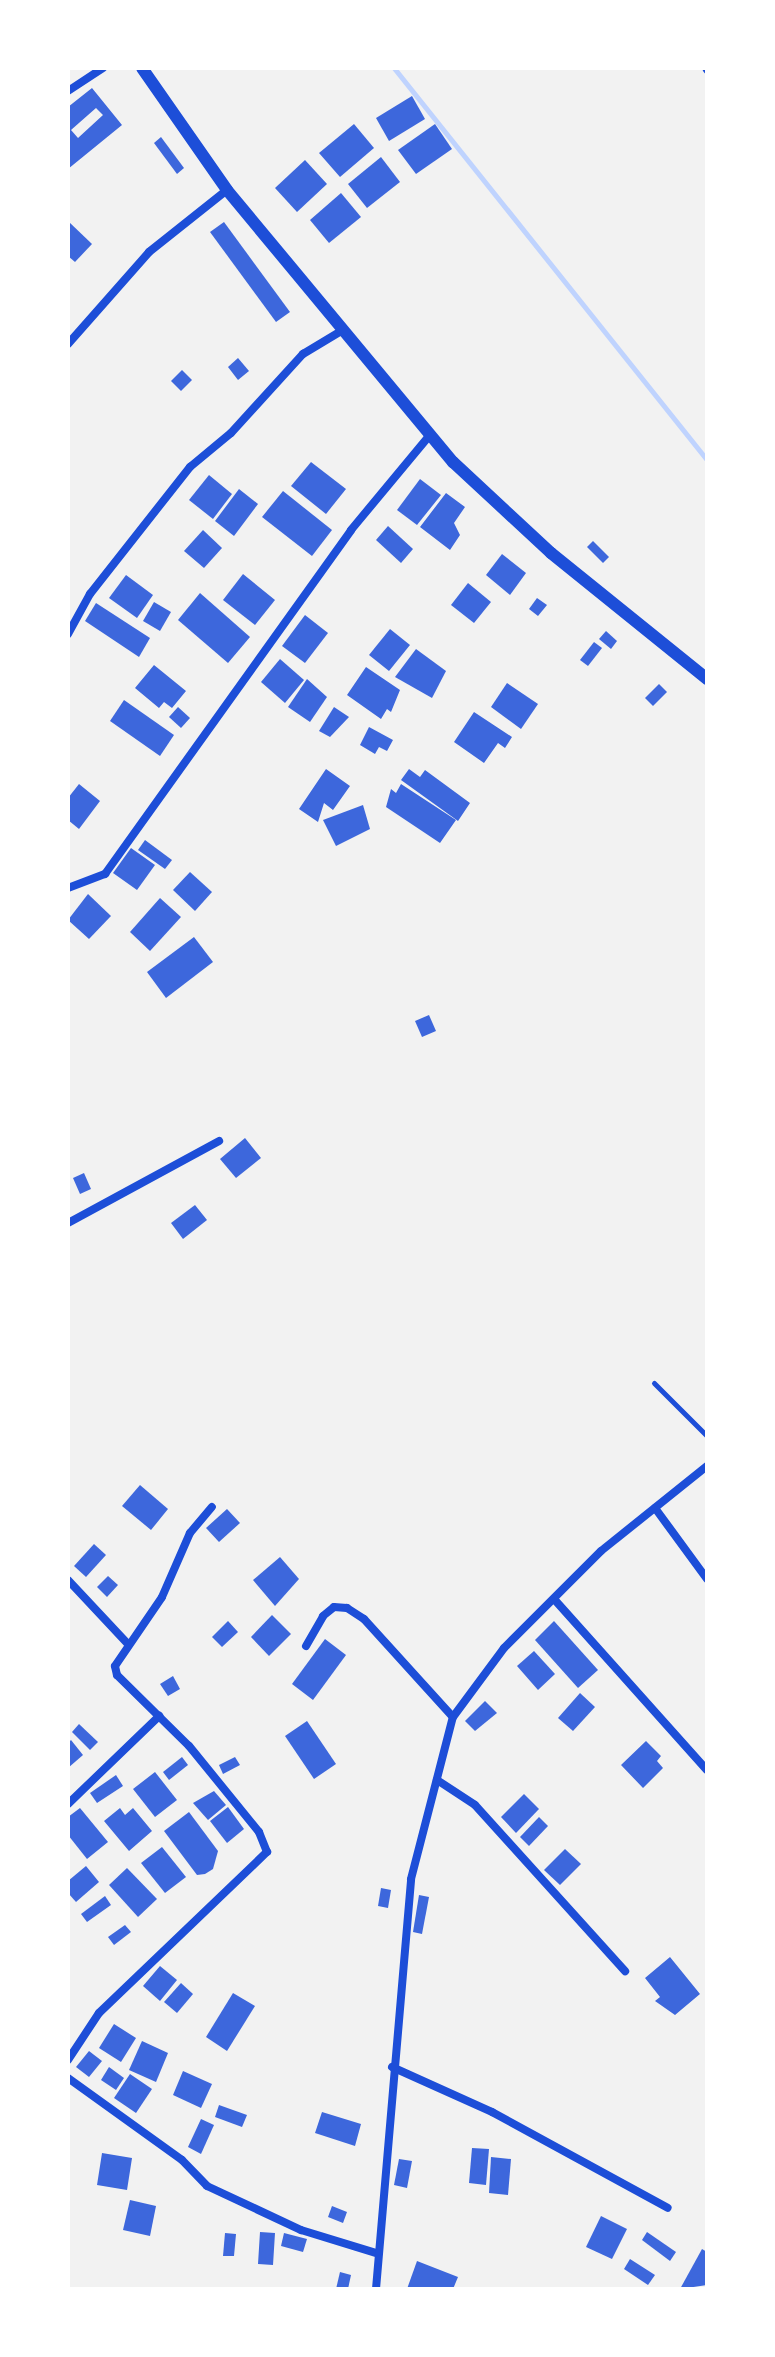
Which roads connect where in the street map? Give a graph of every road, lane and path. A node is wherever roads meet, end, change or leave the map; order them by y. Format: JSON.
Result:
{"nodes":[{"id":1,"x":103,"y":68,"type":"edge"},
{"id":2,"x":142,"y":68,"type":"edge"},
{"id":3,"x":68,"y":91,"type":"edge"},
{"id":4,"x":227,"y":190,"type":"junction"},
{"id":5,"x":343,"y":330,"type":"junction"},
{"id":6,"x":68,"y":344,"type":"edge"},
{"id":7,"x":430,"y":435,"type":"junction"},
{"id":8,"x":68,"y":634,"type":"edge"},
{"id":9,"x":707,"y":679,"type":"edge"},
{"id":10,"x":68,"y":888,"type":"edge"},
{"id":11,"x":219,"y":1141,"type":"dead end"},
{"id":12,"x":68,"y":1223,"type":"edge"},
{"id":13,"x":654,"y":1383,"type":"dead end"},
{"id":14,"x":707,"y":1436,"type":"edge"},
{"id":15,"x":707,"y":1466,"type":"edge"},
{"id":16,"x":212,"y":1507,"type":"dead end"},
{"id":17,"x":655,"y":1508,"type":"junction"},
{"id":18,"x":707,"y":1579,"type":"edge"},
{"id":19,"x":68,"y":1580,"type":"edge"},
{"id":20,"x":554,"y":1599,"type":"junction"},
{"id":21,"x":127,"y":1643,"type":"junction"},
{"id":22,"x":306,"y":1646,"type":"dead end"},
{"id":23,"x":159,"y":1716,"type":"junction"},
{"id":24,"x":453,"y":1717,"type":"junction"},
{"id":25,"x":707,"y":1770,"type":"edge"},
{"id":26,"x":437,"y":1780,"type":"junction"},
{"id":27,"x":68,"y":1804,"type":"edge"},
{"id":28,"x":625,"y":1971,"type":"dead end"},
{"id":29,"x":68,"y":2060,"type":"edge"},
{"id":30,"x":392,"y":2067,"type":"junction"},
{"id":31,"x":68,"y":2078,"type":"edge"},
{"id":32,"x":668,"y":2208,"type":"dead end"},
{"id":33,"x":376,"y":2253,"type":"junction"},
{"id":34,"x":376,"y":2289,"type":"edge"}],
"edges":[{"from":1,"to":3,"type":"street"},
{"from":2,"to":4,"type":"street"},
{"from":4,"to":5,"type":"street"},
{"from":4,"to":6,"type":"street"},
{"from":5,"to":7,"type":"street"},
{"from":5,"to":8,"type":"street"},
{"from":7,"to":9,"type":"street"},
{"from":7,"to":10,"type":"street"},
{"from":11,"to":12,"type":"street"},
{"from":13,"to":14,"type":"lane"},
{"from":15,"to":17,"type":"street"},
{"from":16,"to":21,"type":"street"},
{"from":17,"to":18,"type":"street"},
{"from":17,"to":20,"type":"street"},
{"from":19,"to":21,"type":"street"},
{"from":20,"to":24,"type":"street"},
{"from":20,"to":25,"type":"street"},
{"from":21,"to":23,"type":"street"},
{"from":22,"to":24,"type":"street"},
{"from":23,"to":27,"type":"street"},
{"from":23,"to":29,"type":"street"},
{"from":24,"to":26,"type":"street"},
{"from":26,"to":28,"type":"street"},
{"from":26,"to":30,"type":"street"},
{"from":30,"to":32,"type":"street"},
{"from":30,"to":33,"type":"street"},
{"from":31,"to":33,"type":"street"},
{"from":33,"to":34,"type":"street"}]}
